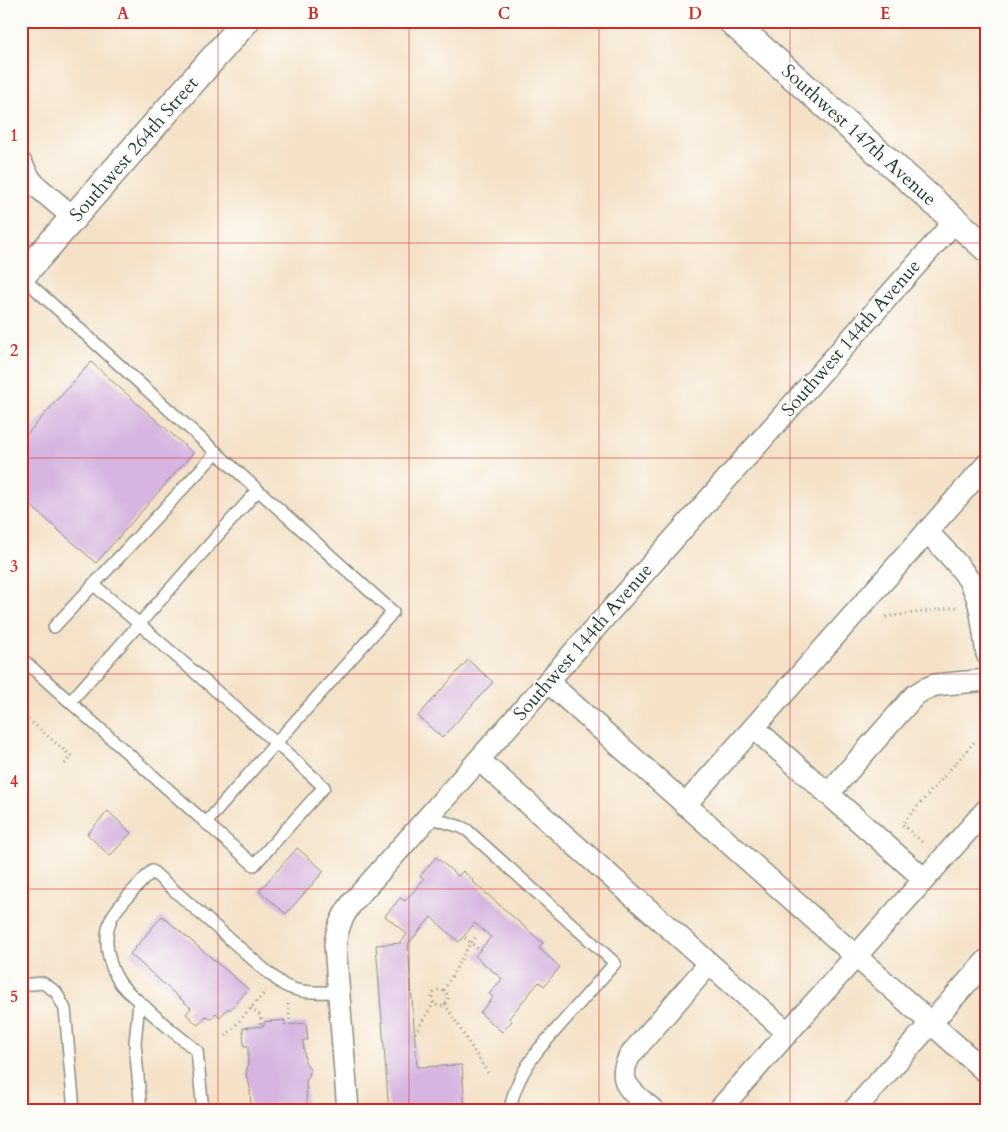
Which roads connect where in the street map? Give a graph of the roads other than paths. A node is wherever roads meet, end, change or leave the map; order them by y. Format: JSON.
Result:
{"nodes":[{"id":1,"x":246,"y":21,"type":"edge"},
{"id":2,"x":731,"y":21,"type":"edge"},
{"id":3,"x":21,"y":163,"type":"edge"},
{"id":4,"x":74,"y":218,"type":"junction"},
{"id":5,"x":955,"y":221,"type":"junction"},
{"id":6,"x":987,"y":249,"type":"edge"},
{"id":7,"x":21,"y":277,"type":"edge"},
{"id":8,"x":217,"y":452,"type":"junction"},
{"id":9,"x":987,"y":464,"type":"edge"},
{"id":10,"x":258,"y":490,"type":"junction"},
{"id":11,"x":927,"y":531,"type":"junction"},
{"id":12,"x":93,"y":584,"type":"junction"},
{"id":13,"x":139,"y":624,"type":"junction"},
{"id":14,"x":54,"y":627,"type":"dead end"},
{"id":15,"x":987,"y":654,"type":"edge"},
{"id":16,"x":21,"y":658,"type":"edge"},
{"id":17,"x":987,"y":680,"type":"edge"},
{"id":18,"x":548,"y":682,"type":"junction"},
{"id":19,"x":70,"y":702,"type":"junction"},
{"id":20,"x":754,"y":728,"type":"junction"},
{"id":21,"x":276,"y":743,"type":"junction"},
{"id":22,"x":480,"y":760,"type":"junction"},
{"id":23,"x":828,"y":794,"type":"junction"},
{"id":24,"x":686,"y":805,"type":"junction"},
{"id":25,"x":987,"y":809,"type":"edge"},
{"id":26,"x":429,"y":817,"type":"junction"},
{"id":27,"x":206,"y":823,"type":"junction"},
{"id":28,"x":924,"y":879,"type":"junction"},
{"id":29,"x":855,"y":956,"type":"junction"},
{"id":30,"x":987,"y":960,"type":"edge"},
{"id":31,"x":709,"y":964,"type":"junction"},
{"id":32,"x":21,"y":985,"type":"edge"},
{"id":33,"x":339,"y":992,"type":"junction"},
{"id":34,"x":139,"y":1002,"type":"junction"},
{"id":35,"x":930,"y":1023,"type":"junction"},
{"id":36,"x":788,"y":1033,"type":"junction"},
{"id":37,"x":987,"y":1073,"type":"edge"},
{"id":38,"x":74,"y":1111,"type":"edge"},
{"id":39,"x":141,"y":1111,"type":"edge"},
{"id":40,"x":203,"y":1111,"type":"edge"},
{"id":41,"x":348,"y":1111,"type":"edge"},
{"id":42,"x":510,"y":1111,"type":"edge"},
{"id":43,"x":654,"y":1111,"type":"edge"},
{"id":44,"x":718,"y":1111,"type":"edge"},
{"id":45,"x":853,"y":1111,"type":"edge"}],
"edges":[{"from":1,"to":4,"type":"street","name":"Southwest 264th Street"},
{"from":2,"to":5,"type":"street","name":"Southwest 147th Avenue"},
{"from":3,"to":4,"type":"street"},
{"from":4,"to":7,"type":"street","name":"Southwest 264th Street"},
{"from":5,"to":6,"type":"street","name":"Southwest 147th Avenue"},
{"from":5,"to":18,"type":"street","name":"Southwest 144th Avenue"},
{"from":7,"to":8,"type":"lane"},
{"from":8,"to":10,"type":"lane"},
{"from":8,"to":12,"type":"lane"},
{"from":9,"to":11,"type":"street"},
{"from":10,"to":13,"type":"lane"},
{"from":10,"to":21,"type":"lane"},
{"from":11,"to":15,"type":"street"},
{"from":11,"to":20,"type":"street"},
{"from":12,"to":13,"type":"lane"},
{"from":12,"to":14,"type":"lane"},
{"from":13,"to":19,"type":"lane"},
{"from":13,"to":21,"type":"lane"},
{"from":16,"to":19,"type":"lane"},
{"from":17,"to":23,"type":"street"},
{"from":18,"to":22,"type":"street","name":"Southwest 144th Avenue"},
{"from":18,"to":24,"type":"street"},
{"from":19,"to":27,"type":"lane"},
{"from":20,"to":23,"type":"street"},
{"from":20,"to":24,"type":"street"},
{"from":21,"to":27,"type":"lane"},
{"from":21,"to":27,"type":"lane"},
{"from":22,"to":26,"type":"street","name":"Southwest 144th Avenue"},
{"from":22,"to":31,"type":"street"},
{"from":23,"to":28,"type":"street"},
{"from":24,"to":29,"type":"street"},
{"from":25,"to":28,"type":"street"},
{"from":26,"to":33,"type":"street","name":"Southwest 144th Avenue"},
{"from":26,"to":42,"type":"lane"},
{"from":28,"to":29,"type":"street"},
{"from":29,"to":35,"type":"street"},
{"from":29,"to":36,"type":"street"},
{"from":30,"to":35,"type":"street"},
{"from":31,"to":36,"type":"street"},
{"from":31,"to":43,"type":"street"},
{"from":32,"to":38,"type":"lane"},
{"from":33,"to":34,"type":"lane"},
{"from":33,"to":41,"type":"street","name":"Southwest 144th Avenue"},
{"from":34,"to":39,"type":"lane"},
{"from":34,"to":40,"type":"lane"},
{"from":35,"to":37,"type":"street"},
{"from":35,"to":45,"type":"street"},
{"from":36,"to":44,"type":"street"}]}
